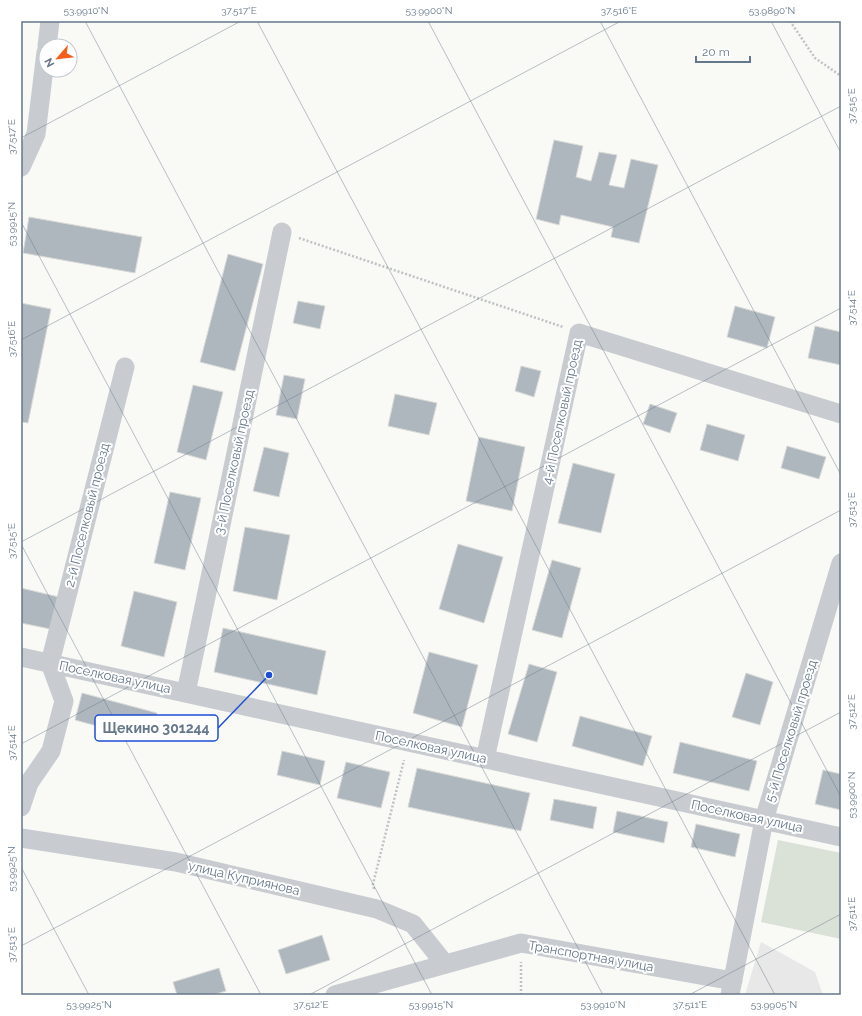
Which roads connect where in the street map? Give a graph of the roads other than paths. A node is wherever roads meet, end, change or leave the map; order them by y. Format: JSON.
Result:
{"nodes":[{"id":1,"x":50,"y":21,"type":"edge"},
{"id":2,"x":48,"y":38,"type":"edge"},
{"id":3,"x":43,"y":78,"type":"edge"},
{"id":4,"x":21,"y":167,"type":"edge"},
{"id":5,"x":282,"y":232,"type":"road end"},
{"id":6,"x":125,"y":367,"type":"dead end"},
{"id":7,"x":841,"y":414,"type":"edge"},
{"id":8,"x":841,"y":563,"type":"edge"},
{"id":9,"x":21,"y":657,"type":"edge"},
{"id":10,"x":50,"y":663,"type":"junction"},
{"id":11,"x":186,"y":693,"type":"junction"},
{"id":12,"x":485,"y":759,"type":"junction"},
{"id":13,"x":21,"y":807,"type":"edge"},
{"id":14,"x":764,"y":820,"type":"junction"},
{"id":15,"x":841,"y":837,"type":"edge"},
{"id":16,"x":21,"y":838,"type":"edge"},
{"id":17,"x":445,"y":964,"type":"junction"},
{"id":18,"x":732,"y":988,"type":"edge"},
{"id":19,"x":335,"y":995,"type":"edge"}],
"edges":[{"from":1,"to":2,"type":"street"},
{"from":3,"to":4,"type":"street"},
{"from":5,"to":11,"type":"street","name":"3-й Поселковый проезд"},
{"from":6,"to":10,"type":"street","name":"2-й Поселковый проезд"},
{"from":7,"to":12,"type":"street","name":"4-й Поселковый проезд"},
{"from":8,"to":14,"type":"street","name":"5-й Поселковый проезд"},
{"from":9,"to":10,"type":"street","name":"Поселковая улица"},
{"from":10,"to":11,"type":"street","name":"Поселковая улица"},
{"from":10,"to":13,"type":"street"},
{"from":11,"to":12,"type":"street","name":"Поселковая улица"},
{"from":12,"to":14,"type":"street","name":"Поселковая улица"},
{"from":14,"to":15,"type":"street","name":"Поселковая улица"},
{"from":14,"to":18,"type":"street","name":"5-й Поселковый проезд"},
{"from":16,"to":17,"type":"street","name":"улица Куприянова"},
{"from":17,"to":18,"type":"street","name":"Транспортная улица"},
{"from":17,"to":19,"type":"street","name":"Транспортная улица"}]}
